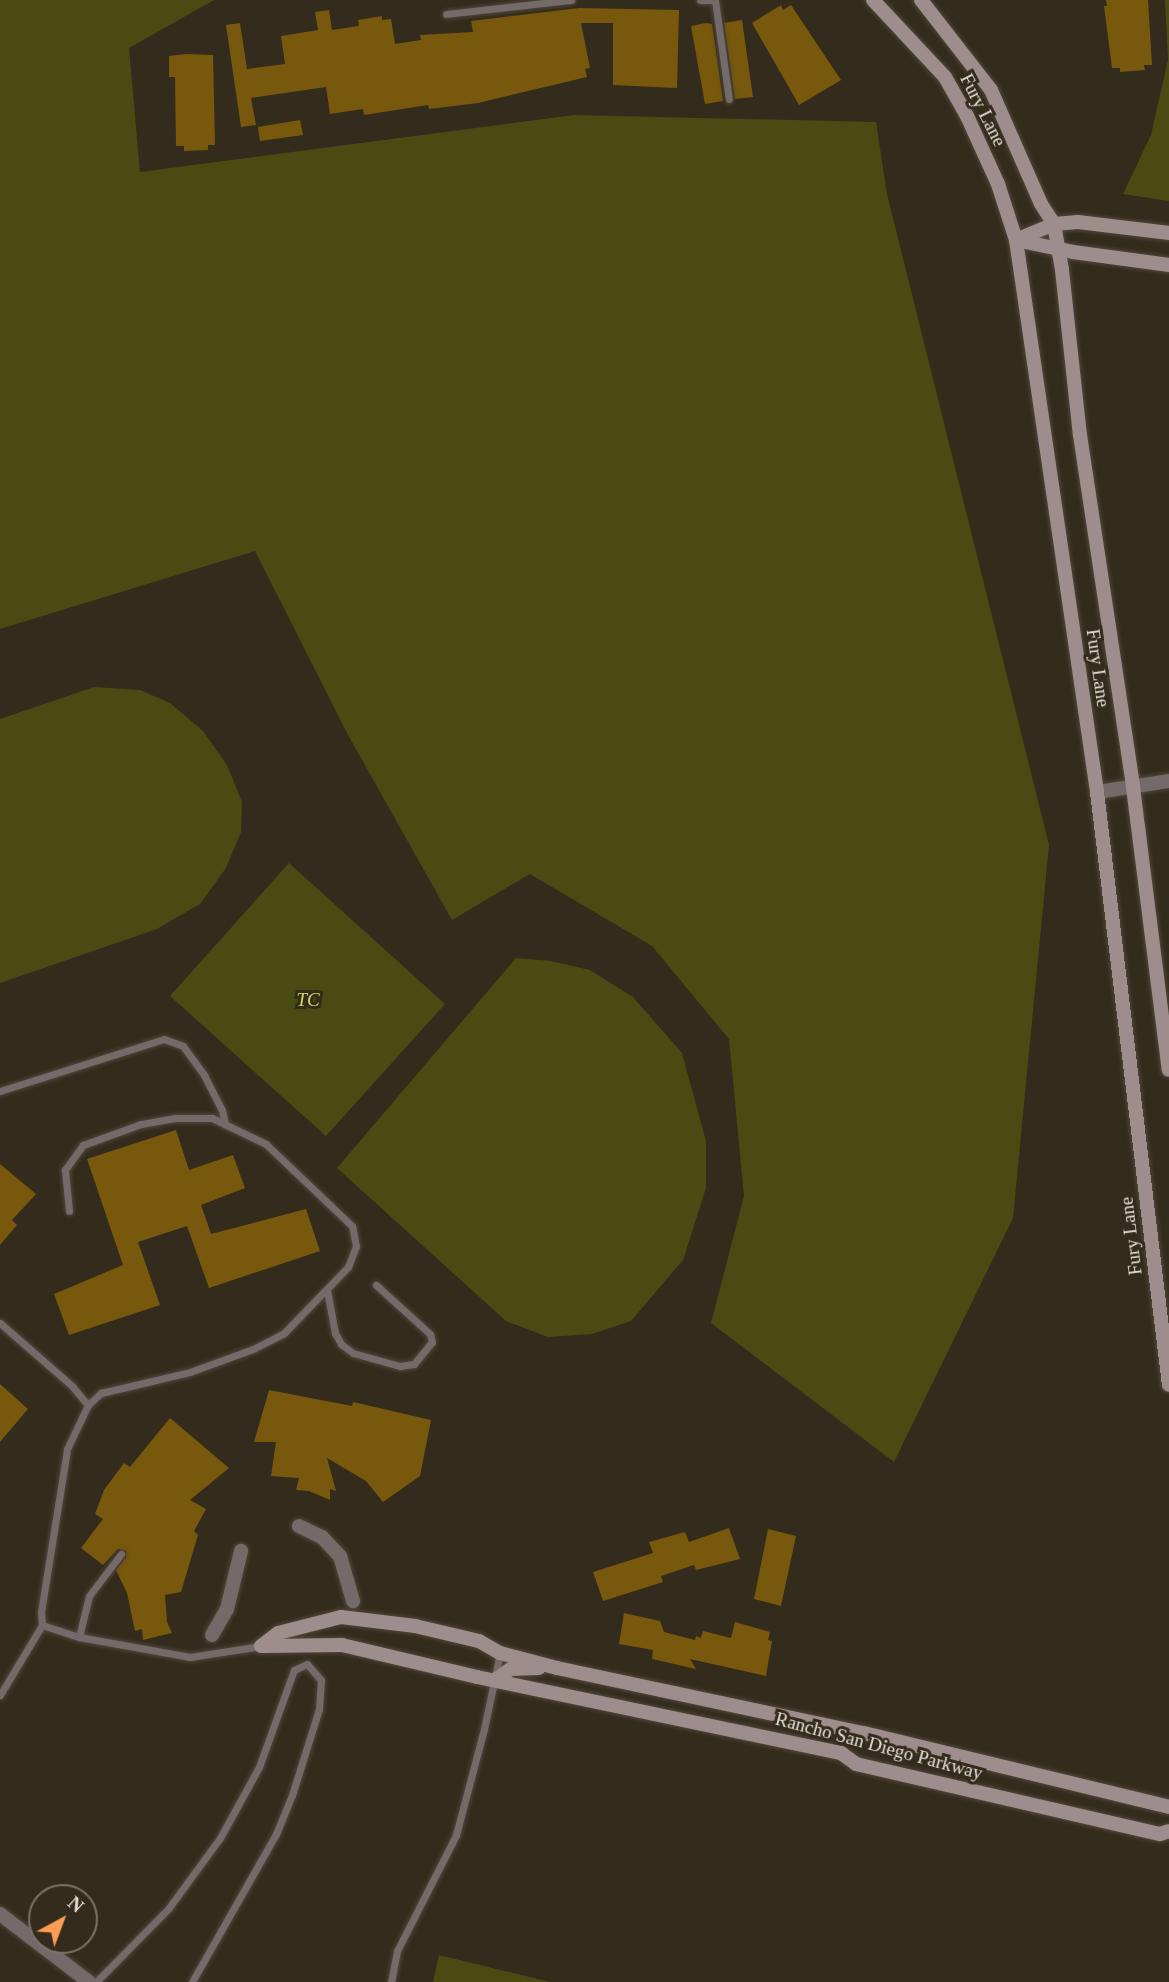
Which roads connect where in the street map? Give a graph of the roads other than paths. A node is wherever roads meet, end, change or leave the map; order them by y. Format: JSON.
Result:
{"nodes":[{"id":1,"x":570,"y":0,"type":"edge"},
{"id":2,"x":699,"y":0,"type":"edge"},
{"id":3,"x":716,"y":0,"type":"edge"},
{"id":4,"x":873,"y":0,"type":"edge"},
{"id":5,"x":921,"y":0,"type":"edge"},
{"id":6,"x":446,"y":13,"type":"dead end"},
{"id":7,"x":729,"y":99,"type":"dead end"},
{"id":8,"x":1054,"y":224,"type":"junction"},
{"id":9,"x":1169,"y":233,"type":"edge"},
{"id":10,"x":1016,"y":240,"type":"junction"},
{"id":11,"x":1058,"y":249,"type":"junction"},
{"id":12,"x":1169,"y":265,"type":"edge"},
{"id":13,"x":1169,"y":781,"type":"edge"},
{"id":14,"x":1133,"y":787,"type":"junction"},
{"id":15,"x":1097,"y":792,"type":"junction"},
{"id":16,"x":1169,"y":1070,"type":"edge"},
{"id":17,"x":0,"y":1091,"type":"edge"},
{"id":18,"x":225,"y":1124,"type":"junction"},
{"id":19,"x":69,"y":1211,"type":"dead end"},
{"id":20,"x":376,"y":1285,"type":"dead end"},
{"id":21,"x":327,"y":1290,"type":"junction"},
{"id":22,"x":0,"y":1323,"type":"edge"},
{"id":23,"x":1169,"y":1385,"type":"edge"},
{"id":24,"x":88,"y":1405,"type":"junction"},
{"id":25,"x":299,"y":1526,"type":"dead end"},
{"id":26,"x":241,"y":1551,"type":"dead end"},
{"id":27,"x":121,"y":1554,"type":"dead end"},
{"id":28,"x":353,"y":1601,"type":"dead end"},
{"id":29,"x":42,"y":1625,"type":"junction"},
{"id":30,"x":212,"y":1635,"type":"dead end"},
{"id":31,"x":79,"y":1637,"type":"junction"},
{"id":32,"x":261,"y":1646,"type":"junction"},
{"id":33,"x":500,"y":1653,"type":"junction"},
{"id":34,"x":557,"y":1668,"type":"junction"},
{"id":35,"x":495,"y":1680,"type":"junction"},
{"id":36,"x":2,"y":1686,"type":"edge"},
{"id":37,"x":0,"y":1695,"type":"edge"},
{"id":38,"x":1169,"y":1807,"type":"edge"},
{"id":39,"x":1169,"y":1831,"type":"edge"},
{"id":40,"x":0,"y":1914,"type":"edge"},
{"id":41,"x":89,"y":1982,"type":"edge"},
{"id":42,"x":96,"y":1982,"type":"edge"},
{"id":43,"x":192,"y":1982,"type":"edge"},
{"id":44,"x":391,"y":1982,"type":"edge"}],
"edges":[{"from":1,"to":6,"type":"lane"},
{"from":2,"to":3,"type":"lane"},
{"from":3,"to":7,"type":"lane"},
{"from":4,"to":10,"type":"main road","name":"Fury Lane"},
{"from":5,"to":8,"type":"main road","name":"Fury Lane"},
{"from":8,"to":9,"type":"main road"},
{"from":8,"to":10,"type":"main road"},
{"from":8,"to":11,"type":"main road","name":"Fury Lane"},
{"from":10,"to":11,"type":"main road"},
{"from":10,"to":15,"type":"main road","name":"Fury Lane"},
{"from":11,"to":12,"type":"main road"},
{"from":11,"to":14,"type":"main road","name":"Fury Lane"},
{"from":13,"to":14,"type":"street"},
{"from":14,"to":15,"type":"street"},
{"from":14,"to":16,"type":"main road","name":"Fury Lane"},
{"from":15,"to":23,"type":"main road","name":"Fury Lane"},
{"from":17,"to":18,"type":"lane"},
{"from":18,"to":19,"type":"lane"},
{"from":18,"to":21,"type":"lane"},
{"from":20,"to":21,"type":"lane"},
{"from":21,"to":24,"type":"lane"},
{"from":22,"to":24,"type":"lane"},
{"from":24,"to":29,"type":"lane"},
{"from":25,"to":28,"type":"street"},
{"from":26,"to":30,"type":"street"},
{"from":27,"to":31,"type":"lane"},
{"from":29,"to":31,"type":"lane"},
{"from":29,"to":36,"type":"lane"},
{"from":31,"to":32,"type":"lane"},
{"from":32,"to":33,"type":"main road"},
{"from":32,"to":35,"type":"main road","name":"Rancho San Diego Parkway"},
{"from":33,"to":34,"type":"main road"},
{"from":33,"to":35,"type":"lane"},
{"from":34,"to":35,"type":"main road"},
{"from":34,"to":38,"type":"main road","name":"Rancho San Diego Parkway"},
{"from":35,"to":39,"type":"main road","name":"Rancho San Diego Parkway"},
{"from":35,"to":44,"type":"lane"},
{"from":36,"to":37,"type":"lane"},
{"from":40,"to":41,"type":"street"},
{"from":42,"to":43,"type":"lane"}]}
